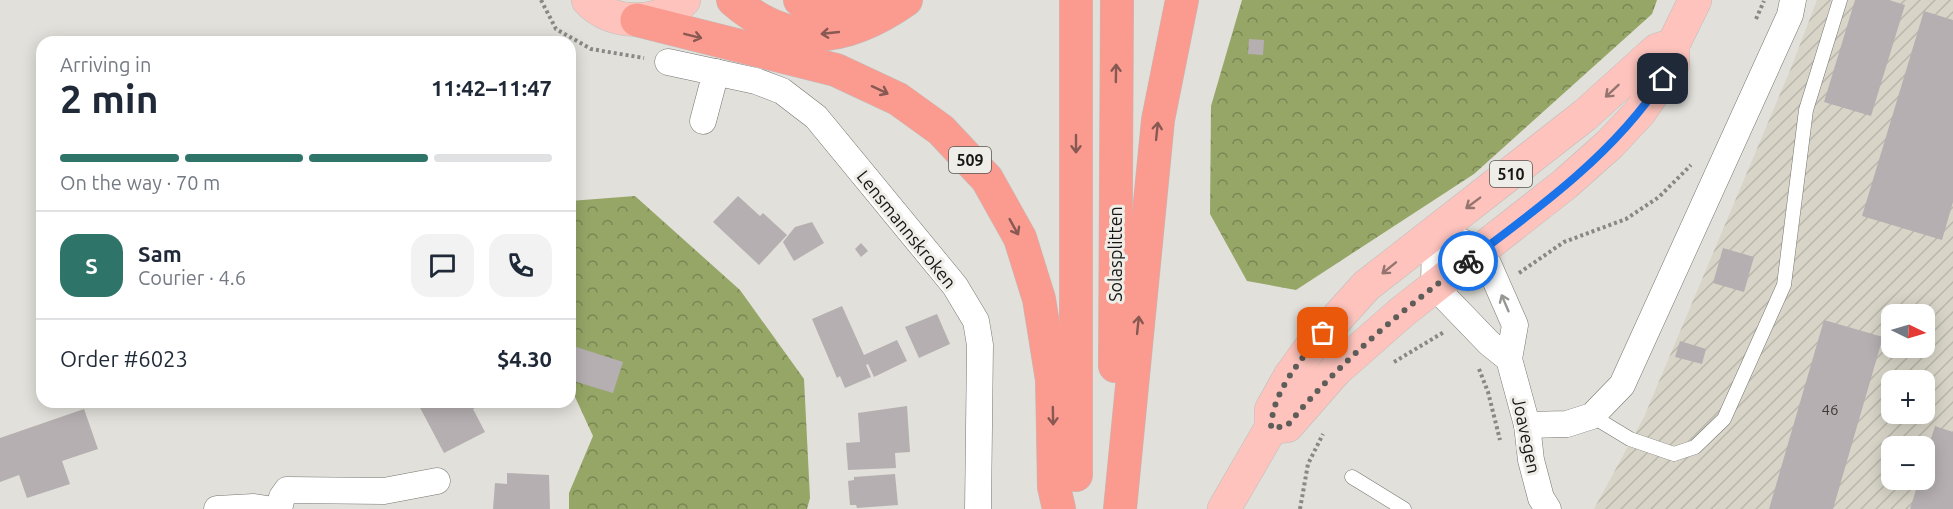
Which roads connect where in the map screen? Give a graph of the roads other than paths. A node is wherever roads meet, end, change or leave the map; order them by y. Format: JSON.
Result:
{"nodes":[{"id":1,"x":588,"y":0,"type":"edge"},
{"id":2,"x":684,"y":0,"type":"edge"},
{"id":3,"x":733,"y":0,"type":"edge"},
{"id":4,"x":800,"y":0,"type":"edge"},
{"id":5,"x":1076,"y":0,"type":"edge"},
{"id":6,"x":1117,"y":0,"type":"edge"},
{"id":7,"x":1182,"y":0,"type":"edge"},
{"id":8,"x":1695,"y":0,"type":"edge"},
{"id":9,"x":1793,"y":0,"type":"edge"},
{"id":10,"x":1840,"y":0,"type":"edge"},
{"id":11,"x":904,"y":1,"type":"edge"},
{"id":12,"x":637,"y":20,"type":"junction"},
{"id":13,"x":1673,"y":45,"type":"junction"},
{"id":14,"x":669,"y":62,"type":"dead end"},
{"id":15,"x":716,"y":72,"type":"junction"},
{"id":16,"x":703,"y":121,"type":"dead end"},
{"id":17,"x":1435,"y":231,"type":"junction"},
{"id":18,"x":1482,"y":250,"type":"junction"},
{"id":19,"x":1434,"y":286,"type":"junction"},
{"id":20,"x":1509,"y":359,"type":"junction"},
{"id":21,"x":1592,"y":416,"type":"junction"},
{"id":22,"x":1527,"y":425,"type":"junction"},
{"id":23,"x":1271,"y":428,"type":"junction"},
{"id":24,"x":1352,"y":477,"type":"dead end"},
{"id":25,"x":437,"y":481,"type":"dead end"},
{"id":26,"x":217,"y":509,"type":"edge"},
{"id":27,"x":267,"y":509,"type":"edge"},
{"id":28,"x":279,"y":509,"type":"edge"},
{"id":29,"x":978,"y":509,"type":"edge"},
{"id":30,"x":1059,"y":509,"type":"edge"},
{"id":31,"x":1076,"y":509,"type":"edge"},
{"id":32,"x":1118,"y":509,"type":"edge"},
{"id":33,"x":1224,"y":509,"type":"edge"},
{"id":34,"x":1404,"y":509,"type":"edge"},
{"id":35,"x":1548,"y":509,"type":"edge"}],
"edges":[{"from":1,"to":12,"type":"main road"},
{"from":2,"to":12,"type":"main road"},
{"from":11,"to":3,"type":"highway","one_way":true},
{"from":4,"to":11,"type":"highway"},
{"from":5,"to":31,"type":"highway","one_way":true},
{"from":32,"to":6,"type":"highway","name":"Solasplitten","one_way":true},
{"from":32,"to":7,"type":"highway","one_way":true},
{"from":8,"to":13,"type":"main road","number":"510"},
{"from":9,"to":21,"type":"street"},
{"from":10,"to":21,"type":"lane"},
{"from":12,"to":30,"type":"highway","number":"509","one_way":true},
{"from":13,"to":17,"type":"main road","number":"510","one_way":true},
{"from":13,"to":18,"type":"main road","number":"510"},
{"from":14,"to":15,"type":"street","name":"Lensmannskroken"},
{"from":15,"to":16,"type":"street"},
{"from":15,"to":29,"type":"street","name":"Lensmannskroken"},
{"from":17,"to":18,"type":"street"},
{"from":17,"to":19,"type":"street"},
{"from":17,"to":23,"type":"main road","number":"510","one_way":true},
{"from":18,"to":19,"type":"main road","number":"510"},
{"from":20,"to":18,"type":"street","name":"Joavegen","one_way":true},
{"from":19,"to":20,"type":"street"},
{"from":19,"to":23,"type":"main road","number":"510"},
{"from":20,"to":22,"type":"street","name":"Joavegen"},
{"from":21,"to":22,"type":"street"},
{"from":22,"to":35,"type":"street","name":"Joavegen"},
{"from":23,"to":33,"type":"main road","number":"510"},
{"from":24,"to":34,"type":"lane"},
{"from":25,"to":28,"type":"street"},
{"from":26,"to":27,"type":"street"}]}
